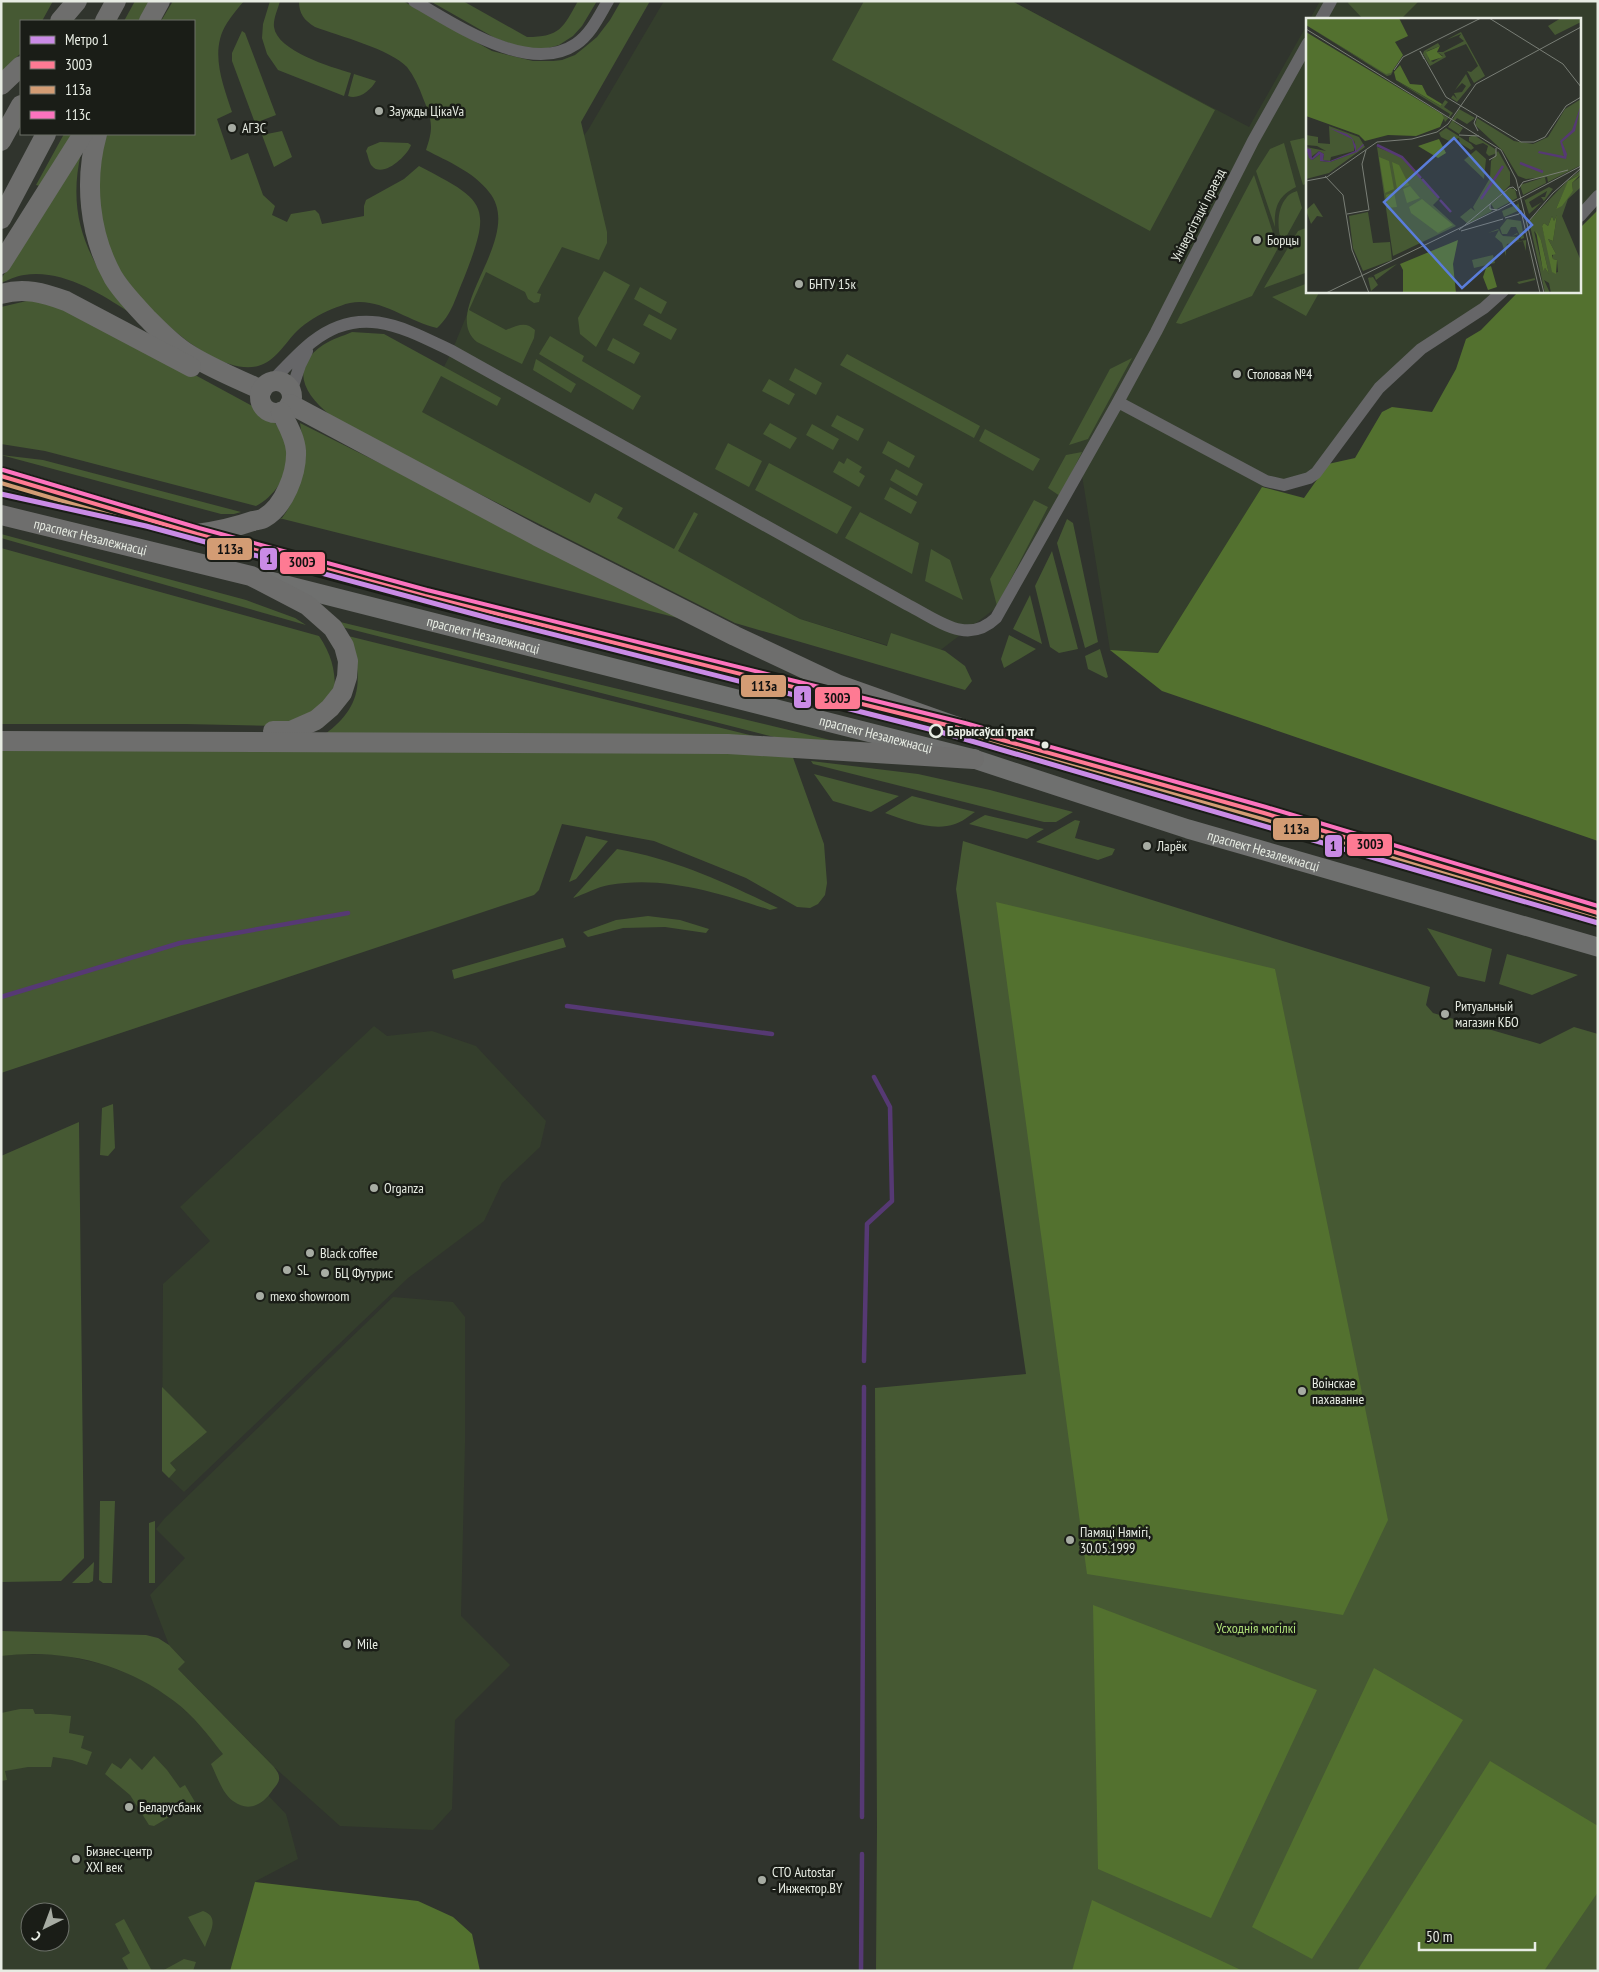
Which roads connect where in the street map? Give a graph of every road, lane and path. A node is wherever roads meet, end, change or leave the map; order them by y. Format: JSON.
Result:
{"nodes":[{"id":1,"x":78,"y":1,"type":"edge"},
{"id":2,"x":116,"y":1,"type":"edge"},
{"id":3,"x":160,"y":1,"type":"edge"},
{"id":4,"x":414,"y":1,"type":"edge"},
{"id":5,"x":608,"y":1,"type":"edge"},
{"id":6,"x":1331,"y":1,"type":"edge"},
{"id":7,"x":1322,"y":18,"type":"edge"},
{"id":8,"x":61,"y":20,"type":"edge"},
{"id":9,"x":68,"y":20,"type":"edge"},
{"id":10,"x":106,"y":20,"type":"edge"},
{"id":11,"x":150,"y":20,"type":"edge"},
{"id":12,"x":1306,"y":46,"type":"edge"},
{"id":13,"x":20,"y":67,"type":"edge"},
{"id":14,"x":1,"y":85,"type":"edge"},
{"id":15,"x":20,"y":107,"type":"edge"},
{"id":16,"x":45,"y":135,"type":"edge"},
{"id":17,"x":82,"y":135,"type":"edge"},
{"id":18,"x":97,"y":135,"type":"edge"},
{"id":19,"x":1,"y":141,"type":"edge"},
{"id":20,"x":1598,"y":196,"type":"edge"},
{"id":21,"x":1582,"y":214,"type":"edge"},
{"id":22,"x":1,"y":220,"type":"edge"},
{"id":23,"x":1,"y":264,"type":"edge"},
{"id":24,"x":1502,"y":292,"type":"edge"},
{"id":25,"x":1,"y":294,"type":"edge"},
{"id":26,"x":312,"y":342,"type":"junction"},
{"id":27,"x":264,"y":391,"type":"junction"},
{"id":28,"x":1118,"y":402,"type":"junction"},
{"id":29,"x":287,"y":403,"type":"junction"},
{"id":30,"x":1,"y":476,"type":"edge"},
{"id":31,"x":1,"y":515,"type":"edge"},
{"id":32,"x":197,"y":534,"type":"junction"},
{"id":33,"x":252,"y":576,"type":"junction"},
{"id":34,"x":963,"y":729,"type":"junction"},
{"id":35,"x":1,"y":732,"type":"edge"},
{"id":36,"x":1,"y":741,"type":"edge"},
{"id":37,"x":974,"y":759,"type":"junction"},
{"id":38,"x":1598,"y":913,"type":"edge"},
{"id":39,"x":1598,"y":947,"type":"edge"}],
"edges":[{"from":1,"to":8,"type":"highway"},
{"from":1,"to":9,"type":"highway"},
{"from":2,"to":10,"type":"highway"},
{"from":3,"to":11,"type":"highway"},
{"from":4,"to":5,"type":"street"},
{"from":6,"to":7,"type":"street"},
{"from":12,"to":28,"type":"street","name":"Універсітэцкі праезд"},
{"from":13,"to":14,"type":"highway"},
{"from":15,"to":19,"type":"highway"},
{"from":16,"to":22,"type":"highway"},
{"from":17,"to":23,"type":"highway"},
{"from":18,"to":27,"type":"highway"},
{"from":20,"to":21,"type":"street"},
{"from":24,"to":28,"type":"street"},
{"from":25,"to":27,"type":"highway"},
{"from":26,"to":27,"type":"street","name":"Універсітэцкі праезд"},
{"from":26,"to":28,"type":"street","name":"Універсітэцкі праезд"},
{"from":26,"to":29,"type":"street"},
{"from":27,"to":29,"type":"highway"},
{"from":27,"to":29,"type":"highway"},
{"from":29,"to":32,"type":"highway"},
{"from":29,"to":34,"type":"highway"},
{"from":30,"to":32,"type":"highway","name":"праспект Незалежнасці"},
{"from":31,"to":33,"type":"highway","name":"праспект Незалежнасці"},
{"from":32,"to":34,"type":"main road","name":"праспект Незалежнасці"},
{"from":33,"to":35,"type":"highway"},
{"from":33,"to":37,"type":"main road","name":"праспект Незалежнасці"},
{"from":34,"to":38,"type":"main road","name":"праспект Незалежнасці"},
{"from":36,"to":37,"type":"highway"},
{"from":37,"to":39,"type":"main road","name":"праспект Незалежнасці"}]}
